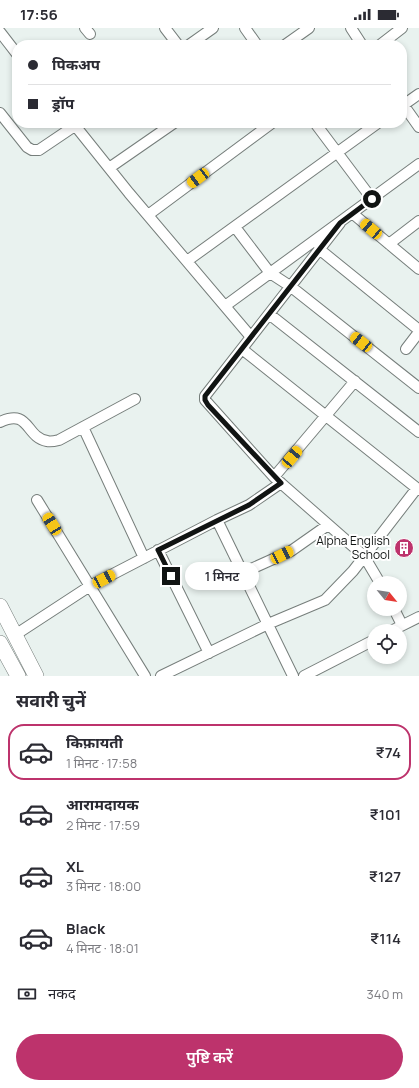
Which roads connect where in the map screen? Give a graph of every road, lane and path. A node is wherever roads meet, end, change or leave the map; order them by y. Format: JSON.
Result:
{"nodes":[{"id":1,"x":165,"y":28,"type":"edge"},
{"id":2,"x":213,"y":28,"type":"edge"},
{"id":3,"x":245,"y":28,"type":"edge"},
{"id":4,"x":309,"y":28,"type":"edge"},
{"id":5,"x":351,"y":28,"type":"edge"},
{"id":6,"x":402,"y":28,"type":"edge"},
{"id":7,"x":0,"y":32,"type":"edge"},
{"id":8,"x":174,"y":40,"type":"edge"},
{"id":9,"x":196,"y":40,"type":"edge"},
{"id":10,"x":253,"y":40,"type":"edge"},
{"id":11,"x":293,"y":40,"type":"edge"},
{"id":12,"x":359,"y":40,"type":"edge"},
{"id":13,"x":386,"y":40,"type":"edge"},
{"id":14,"x":12,"y":48,"type":"edge"},
{"id":15,"x":419,"y":94,"type":"edge"},
{"id":16,"x":407,"y":101,"type":"edge"},
{"id":17,"x":407,"y":111,"type":"edge"},
{"id":18,"x":0,"y":113,"type":"edge"},
{"id":19,"x":419,"y":127,"type":"edge"},
{"id":20,"x":70,"y":128,"type":"edge"},
{"id":21,"x":79,"y":128,"type":"edge"},
{"id":22,"x":167,"y":128,"type":"edge"},
{"id":23,"x":265,"y":128,"type":"edge"},
{"id":24,"x":319,"y":128,"type":"edge"},
{"id":25,"x":371,"y":128,"type":"edge"},
{"id":26,"x":337,"y":152,"type":"junction"},
{"id":27,"x":419,"y":164,"type":"edge"},
{"id":28,"x":109,"y":168,"type":"junction"},
{"id":29,"x":372,"y":199,"type":"junction"},
{"id":30,"x":352,"y":213,"type":"junction"},
{"id":31,"x":148,"y":216,"type":"junction"},
{"id":32,"x":419,"y":221,"type":"edge"},
{"id":33,"x":340,"y":223,"type":"junction"},
{"id":34,"x":235,"y":227,"type":"junction"},
{"id":35,"x":390,"y":244,"type":"junction"},
{"id":36,"x":319,"y":249,"type":"junction"},
{"id":37,"x":187,"y":261,"type":"junction"},
{"id":38,"x":419,"y":268,"type":"edge"},
{"id":39,"x":270,"y":273,"type":"junction"},
{"id":40,"x":290,"y":286,"type":"junction"},
{"id":41,"x":224,"y":306,"type":"junction"},
{"id":42,"x":269,"y":314,"type":"junction"},
{"id":43,"x":419,"y":331,"type":"edge"},
{"id":44,"x":251,"y":337,"type":"junction"},
{"id":45,"x":242,"y":349,"type":"junction"},
{"id":46,"x":406,"y":349,"type":"dead end"},
{"id":47,"x":355,"y":381,"type":"junction"},
{"id":48,"x":419,"y":388,"type":"edge"},
{"id":49,"x":135,"y":399,"type":"dead end"},
{"id":50,"x":326,"y":417,"type":"junction"},
{"id":51,"x":0,"y":422,"type":"edge"},
{"id":52,"x":83,"y":427,"type":"junction"},
{"id":53,"x":419,"y":432,"type":"edge"},
{"id":54,"x":278,"y":480,"type":"junction"},
{"id":55,"x":418,"y":489,"type":"edge"},
{"id":56,"x":37,"y":500,"type":"dead end"},
{"id":57,"x":217,"y":520,"type":"junction"},
{"id":58,"x":328,"y":525,"type":"junction"},
{"id":59,"x":158,"y":550,"type":"junction"},
{"id":60,"x":364,"y":556,"type":"junction"},
{"id":61,"x":144,"y":558,"type":"junction"},
{"id":62,"x":242,"y":573,"type":"junction"},
{"id":63,"x":376,"y":576,"type":"edge"},
{"id":64,"x":90,"y":586,"type":"junction"},
{"id":65,"x":0,"y":606,"type":"edge"},
{"id":66,"x":419,"y":617,"type":"edge"},
{"id":67,"x":268,"y":624,"type":"junction"},
{"id":68,"x":404,"y":624,"type":"edge"},
{"id":69,"x":15,"y":635,"type":"junction"},
{"id":70,"x":0,"y":643,"type":"edge"},
{"id":71,"x":367,"y":644,"type":"edge"},
{"id":72,"x":209,"y":653,"type":"junction"},
{"id":73,"x":291,"y":675,"type":"edge"},
{"id":74,"x":18,"y":676,"type":"edge"},
{"id":75,"x":36,"y":676,"type":"edge"},
{"id":76,"x":145,"y":676,"type":"edge"},
{"id":77,"x":162,"y":676,"type":"edge"},
{"id":78,"x":304,"y":676,"type":"edge"}],
"edges":[{"from":1,"to":8,"type":"street"},
{"from":2,"to":9,"type":"street"},
{"from":3,"to":10,"type":"street"},
{"from":4,"to":11,"type":"street"},
{"from":5,"to":12,"type":"street"},
{"from":6,"to":13,"type":"street"},
{"from":7,"to":14,"type":"street"},
{"from":15,"to":16,"type":"street"},
{"from":17,"to":19,"type":"street"},
{"from":18,"to":20,"type":"street"},
{"from":21,"to":28,"type":"street"},
{"from":22,"to":28,"type":"street"},
{"from":23,"to":31,"type":"street"},
{"from":24,"to":26,"type":"street"},
{"from":25,"to":26,"type":"street"},
{"from":26,"to":29,"type":"street"},
{"from":26,"to":34,"type":"street"},
{"from":27,"to":29,"type":"street"},
{"from":28,"to":31,"type":"street"},
{"from":29,"to":30,"type":"street"},
{"from":30,"to":33,"type":"street"},
{"from":30,"to":35,"type":"street"},
{"from":31,"to":37,"type":"street"},
{"from":32,"to":35,"type":"street"},
{"from":33,"to":36,"type":"street"},
{"from":33,"to":39,"type":"street"},
{"from":34,"to":37,"type":"street"},
{"from":34,"to":39,"type":"street"},
{"from":35,"to":38,"type":"street"},
{"from":36,"to":40,"type":"street"},
{"from":36,"to":43,"type":"street"},
{"from":37,"to":41,"type":"street"},
{"from":39,"to":40,"type":"street"},
{"from":39,"to":41,"type":"street"},
{"from":40,"to":42,"type":"street"},
{"from":40,"to":48,"type":"street"},
{"from":41,"to":44,"type":"street"},
{"from":42,"to":44,"type":"street"},
{"from":42,"to":47,"type":"street"},
{"from":43,"to":46,"type":"street"},
{"from":44,"to":45,"type":"street"},
{"from":45,"to":50,"type":"street"},
{"from":45,"to":54,"type":"street"},
{"from":47,"to":50,"type":"street"},
{"from":47,"to":53,"type":"street"},
{"from":49,"to":52,"type":"street"},
{"from":50,"to":54,"type":"street"},
{"from":50,"to":55,"type":"street"},
{"from":51,"to":52,"type":"street"},
{"from":52,"to":61,"type":"street"},
{"from":54,"to":57,"type":"street"},
{"from":54,"to":58,"type":"street"},
{"from":55,"to":60,"type":"street"},
{"from":56,"to":64,"type":"street"},
{"from":57,"to":59,"type":"street"},
{"from":57,"to":62,"type":"street"},
{"from":58,"to":60,"type":"street"},
{"from":58,"to":62,"type":"street"},
{"from":59,"to":61,"type":"street"},
{"from":59,"to":72,"type":"street"},
{"from":60,"to":63,"type":"street"},
{"from":60,"to":67,"type":"street"},
{"from":61,"to":64,"type":"street"},
{"from":62,"to":67,"type":"street"},
{"from":64,"to":69,"type":"street"},
{"from":64,"to":76,"type":"street"},
{"from":65,"to":69,"type":"main road"},
{"from":66,"to":68,"type":"street"},
{"from":67,"to":72,"type":"street"},
{"from":67,"to":73,"type":"street"},
{"from":69,"to":75,"type":"main road"},
{"from":70,"to":74,"type":"main road"},
{"from":71,"to":78,"type":"street"},
{"from":72,"to":77,"type":"street"}]}
